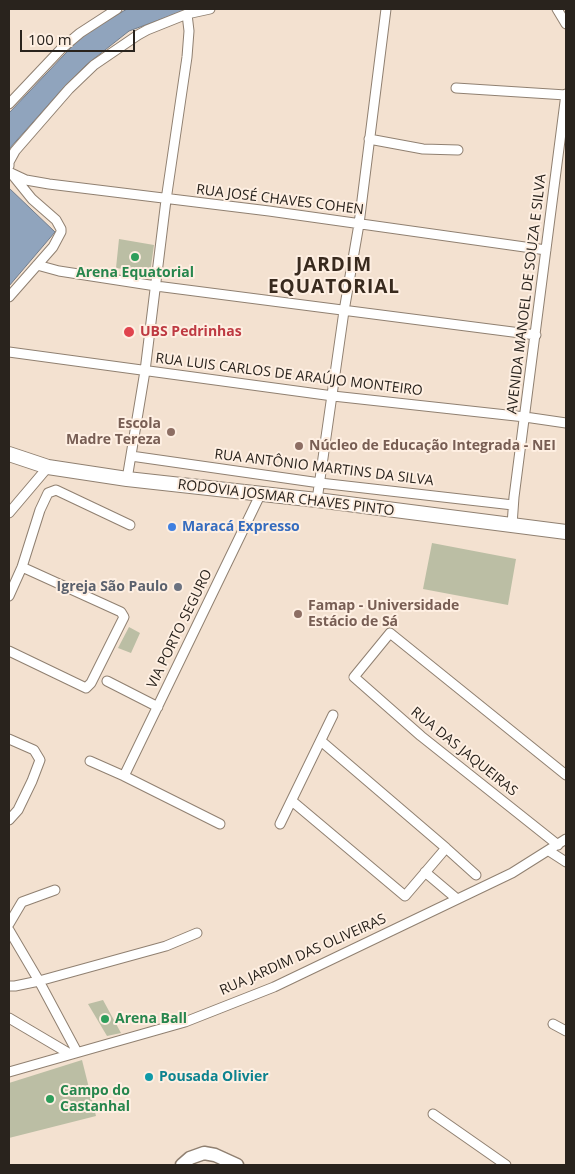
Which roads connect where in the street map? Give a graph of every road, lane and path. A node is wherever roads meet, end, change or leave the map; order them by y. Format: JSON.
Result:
{"nodes":[{"id":1,"x":117,"y":9,"type":"edge"},
{"id":2,"x":210,"y":9,"type":"edge"},
{"id":3,"x":386,"y":9,"type":"edge"},
{"id":4,"x":556,"y":9,"type":"edge"},
{"id":5,"x":187,"y":14,"type":"junction"},
{"id":6,"x":566,"y":24,"type":"edge"},
{"id":7,"x":456,"y":88,"type":"dead end"},
{"id":8,"x":566,"y":94,"type":"edge"},
{"id":9,"x":9,"y":104,"type":"edge"},
{"id":10,"x":369,"y":139,"type":"junction"},
{"id":11,"x":458,"y":150,"type":"dead end"},
{"id":12,"x":9,"y":168,"type":"edge"},
{"id":13,"x":166,"y":200,"type":"junction"},
{"id":14,"x":359,"y":224,"type":"junction"},
{"id":15,"x":546,"y":250,"type":"junction"},
{"id":16,"x":37,"y":265,"type":"junction"},
{"id":17,"x":156,"y":286,"type":"junction"},
{"id":18,"x":9,"y":297,"type":"edge"},
{"id":19,"x":344,"y":311,"type":"junction"},
{"id":20,"x":536,"y":335,"type":"junction"},
{"id":21,"x":9,"y":352,"type":"edge"},
{"id":22,"x":145,"y":371,"type":"junction"},
{"id":23,"x":333,"y":396,"type":"junction"},
{"id":24,"x":525,"y":417,"type":"junction"},
{"id":25,"x":566,"y":423,"type":"edge"},
{"id":26,"x":9,"y":454,"type":"edge"},
{"id":27,"x":131,"y":456,"type":"junction"},
{"id":28,"x":48,"y":468,"type":"junction"},
{"id":29,"x":128,"y":480,"type":"junction"},
{"id":30,"x":320,"y":483,"type":"junction"},
{"id":31,"x":261,"y":493,"type":"junction"},
{"id":32,"x":317,"y":500,"type":"junction"},
{"id":33,"x":514,"y":501,"type":"junction"},
{"id":34,"x":9,"y":513,"type":"edge"},
{"id":35,"x":130,"y":525,"type":"dead end"},
{"id":36,"x":512,"y":525,"type":"junction"},
{"id":37,"x":566,"y":532,"type":"edge"},
{"id":38,"x":22,"y":567,"type":"junction"},
{"id":39,"x":9,"y":596,"type":"edge"},
{"id":40,"x":9,"y":651,"type":"edge"},
{"id":41,"x":107,"y":681,"type":"dead end"},
{"id":42,"x":158,"y":707,"type":"junction"},
{"id":43,"x":333,"y":716,"type":"dead end"},
{"id":44,"x":9,"y":739,"type":"edge"},
{"id":45,"x":320,"y":741,"type":"junction"},
{"id":46,"x":90,"y":762,"type":"dead end"},
{"id":47,"x":566,"y":774,"type":"edge"},
{"id":48,"x":124,"y":776,"type":"junction"},
{"id":49,"x":292,"y":801,"type":"junction"},
{"id":50,"x":10,"y":820,"type":"edge"},
{"id":51,"x":220,"y":824,"type":"dead end"},
{"id":52,"x":280,"y":824,"type":"dead end"},
{"id":53,"x":566,"y":839,"type":"edge"},
{"id":54,"x":558,"y":845,"type":"junction"},
{"id":55,"x":446,"y":848,"type":"junction"},
{"id":56,"x":549,"y":850,"type":"junction"},
{"id":57,"x":566,"y":862,"type":"edge"},
{"id":58,"x":425,"y":872,"type":"junction"},
{"id":59,"x":476,"y":875,"type":"dead end"},
{"id":60,"x":55,"y":890,"type":"dead end"},
{"id":61,"x":457,"y":899,"type":"junction"},
{"id":62,"x":9,"y":924,"type":"edge"},
{"id":63,"x":9,"y":930,"type":"edge"},
{"id":64,"x":197,"y":933,"type":"dead end"},
{"id":65,"x":39,"y":981,"type":"junction"},
{"id":66,"x":9,"y":986,"type":"edge"},
{"id":67,"x":9,"y":1018,"type":"edge"},
{"id":68,"x":553,"y":1024,"type":"dead end"},
{"id":69,"x":566,"y":1031,"type":"edge"},
{"id":70,"x":73,"y":1053,"type":"junction"},
{"id":71,"x":9,"y":1072,"type":"edge"},
{"id":72,"x":433,"y":1114,"type":"dead end"},
{"id":73,"x":220,"y":1161,"type":"edge"},
{"id":74,"x":182,"y":1165,"type":"edge"},
{"id":75,"x":237,"y":1165,"type":"edge"},
{"id":76,"x":506,"y":1165,"type":"edge"}],
"edges":[{"from":1,"to":9,"type":"street"},
{"from":2,"to":5,"type":"street"},
{"from":3,"to":10,"type":"street"},
{"from":4,"to":6,"type":"street"},
{"from":5,"to":12,"type":"street"},
{"from":5,"to":13,"type":"street"},
{"from":7,"to":8,"type":"street"},
{"from":8,"to":15,"type":"street","name":"AVENIDA MANOEL DE SOUZA E SILVA"},
{"from":10,"to":11,"type":"street"},
{"from":10,"to":14,"type":"street"},
{"from":12,"to":13,"type":"street","name":"RUA JOSÉ CHAVES COHEN"},
{"from":12,"to":16,"type":"street"},
{"from":13,"to":14,"type":"street","name":"RUA JOSÉ CHAVES COHEN"},
{"from":13,"to":17,"type":"street"},
{"from":14,"to":15,"type":"street","name":"RUA JOSÉ CHAVES COHEN"},
{"from":14,"to":19,"type":"street"},
{"from":15,"to":20,"type":"street","name":"AVENIDA MANOEL DE SOUZA E SILVA"},
{"from":16,"to":17,"type":"street"},
{"from":16,"to":18,"type":"street"},
{"from":17,"to":19,"type":"street"},
{"from":17,"to":22,"type":"street"},
{"from":19,"to":20,"type":"street"},
{"from":19,"to":23,"type":"street"},
{"from":20,"to":24,"type":"street","name":"AVENIDA MANOEL DE SOUZA E SILVA"},
{"from":21,"to":22,"type":"street","name":"RUA LUIS CARLOS DE ARAÚJO MONTEIRO"},
{"from":22,"to":23,"type":"street","name":"RUA LUIS CARLOS DE ARAÚJO MONTEIRO"},
{"from":22,"to":27,"type":"street"},
{"from":23,"to":24,"type":"street","name":"RUA LUIS CARLOS DE ARAÚJO MONTEIRO"},
{"from":23,"to":30,"type":"street"},
{"from":24,"to":25,"type":"street","name":"RUA LUIS CARLOS DE ARAÚJO MONTEIRO"},
{"from":24,"to":33,"type":"street","name":"AVENIDA MANOEL DE SOUZA E SILVA"},
{"from":26,"to":28,"type":"main road","name":"RODOVIA JOSMAR CHAVES PINTO"},
{"from":27,"to":29,"type":"street"},
{"from":27,"to":30,"type":"street","name":"RUA ANTÔNIO MARTINS DA SILVA"},
{"from":28,"to":29,"type":"main road","name":"RODOVIA JOSMAR CHAVES PINTO"},
{"from":28,"to":34,"type":"street"},
{"from":29,"to":31,"type":"main road","name":"RODOVIA JOSMAR CHAVES PINTO"},
{"from":30,"to":32,"type":"street"},
{"from":30,"to":33,"type":"street","name":"RUA ANTÔNIO MARTINS DA SILVA"},
{"from":31,"to":32,"type":"main road","name":"RODOVIA JOSMAR CHAVES PINTO"},
{"from":31,"to":42,"type":"street","name":"VIA PORTO SEGURO"},
{"from":32,"to":36,"type":"main road","name":"RODOVIA JOSMAR CHAVES PINTO"},
{"from":33,"to":36,"type":"street","name":"AVENIDA MANOEL DE SOUZA E SILVA"},
{"from":35,"to":38,"type":"street"},
{"from":36,"to":37,"type":"main road","name":"RODOVIA JOSMAR CHAVES PINTO"},
{"from":38,"to":39,"type":"street"},
{"from":38,"to":40,"type":"street"},
{"from":41,"to":42,"type":"street"},
{"from":42,"to":48,"type":"street","name":"VIA PORTO SEGURO"},
{"from":43,"to":45,"type":"street"},
{"from":44,"to":50,"type":"street"},
{"from":45,"to":49,"type":"street"},
{"from":45,"to":55,"type":"street"},
{"from":46,"to":48,"type":"street"},
{"from":47,"to":54,"type":"street","name":"RUA DAS JAQUEIRAS"},
{"from":48,"to":51,"type":"street"},
{"from":49,"to":52,"type":"street"},
{"from":49,"to":58,"type":"street"},
{"from":53,"to":54,"type":"street","name":"RUA JARDIM DAS OLIVEIRAS"},
{"from":54,"to":56,"type":"street","name":"RUA JARDIM DAS OLIVEIRAS"},
{"from":55,"to":58,"type":"street"},
{"from":55,"to":59,"type":"street"},
{"from":56,"to":57,"type":"street"},
{"from":56,"to":61,"type":"street","name":"RUA JARDIM DAS OLIVEIRAS"},
{"from":58,"to":61,"type":"street"},
{"from":60,"to":62,"type":"street"},
{"from":61,"to":70,"type":"street","name":"RUA JARDIM DAS OLIVEIRAS"},
{"from":63,"to":65,"type":"street"},
{"from":64,"to":65,"type":"street"},
{"from":65,"to":66,"type":"street"},
{"from":65,"to":70,"type":"street"},
{"from":67,"to":70,"type":"street"},
{"from":68,"to":69,"type":"street"},
{"from":70,"to":71,"type":"street","name":"RUA JARDIM DAS OLIVEIRAS"},
{"from":72,"to":76,"type":"street"},
{"from":73,"to":74,"type":"street"},
{"from":73,"to":75,"type":"street"}]}
